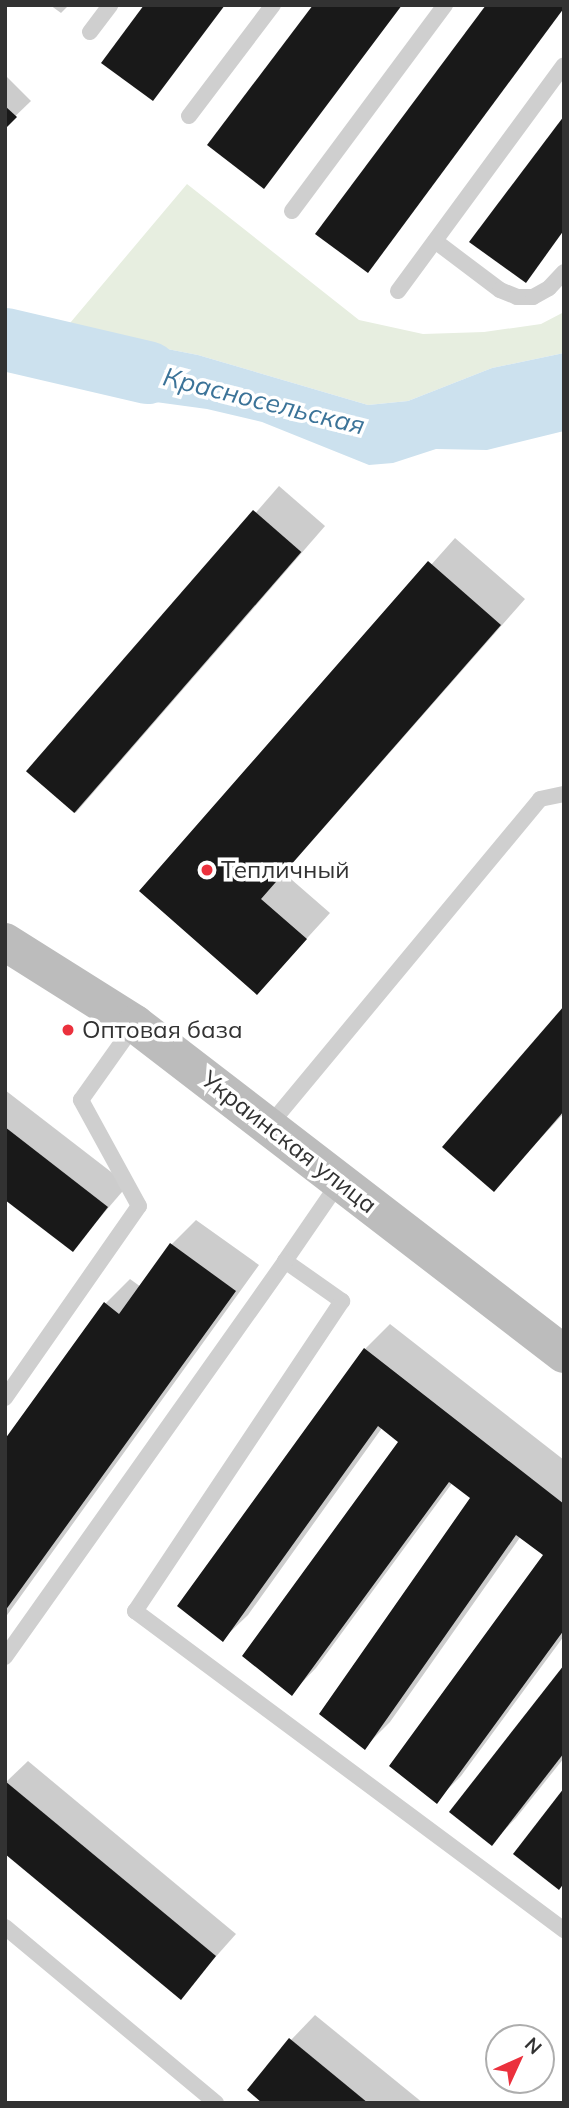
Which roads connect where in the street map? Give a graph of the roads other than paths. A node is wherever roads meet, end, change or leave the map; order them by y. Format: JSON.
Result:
{"nodes":[{"id":1,"x":110,"y":5,"type":"edge"},
{"id":2,"x":273,"y":5,"type":"edge"},
{"id":3,"x":445,"y":5,"type":"edge"},
{"id":4,"x":90,"y":32,"type":"dead end"},
{"id":5,"x":564,"y":65,"type":"edge"},
{"id":6,"x":189,"y":116,"type":"dead end"},
{"id":7,"x":292,"y":211,"type":"dead end"},
{"id":8,"x":435,"y":241,"type":"junction"},
{"id":9,"x":564,"y":272,"type":"edge"},
{"id":10,"x":398,"y":291,"type":"dead end"},
{"id":11,"x":564,"y":794,"type":"edge"},
{"id":12,"x":5,"y":942,"type":"edge"},
{"id":13,"x":135,"y":1024,"type":"junction"},
{"id":14,"x":268,"y":1127,"type":"junction"},
{"id":15,"x":340,"y":1181,"type":"junction"},
{"id":16,"x":285,"y":1261,"type":"junction"},
{"id":17,"x":564,"y":1354,"type":"edge"},
{"id":18,"x":5,"y":1398,"type":"edge"},
{"id":19,"x":5,"y":1657,"type":"edge"},
{"id":20,"x":5,"y":1927,"type":"edge"},
{"id":21,"x":564,"y":1930,"type":"edge"},
{"id":22,"x":216,"y":2103,"type":"edge"}],
"edges":[{"from":1,"to":4,"type":"lane"},
{"from":2,"to":6,"type":"lane"},
{"from":3,"to":7,"type":"lane"},
{"from":5,"to":8,"type":"lane"},
{"from":8,"to":9,"type":"lane"},
{"from":8,"to":10,"type":"lane"},
{"from":11,"to":14,"type":"lane"},
{"from":12,"to":13,"type":"main road","name":"Украинская улица"},
{"from":13,"to":14,"type":"main road","name":"Украинская улица"},
{"from":13,"to":18,"type":"lane"},
{"from":14,"to":15,"type":"main road","name":"Украинская улица"},
{"from":15,"to":16,"type":"lane"},
{"from":15,"to":17,"type":"main road","name":"Украинская улица"},
{"from":16,"to":19,"type":"lane"},
{"from":16,"to":21,"type":"lane"},
{"from":20,"to":22,"type":"lane"}]}
